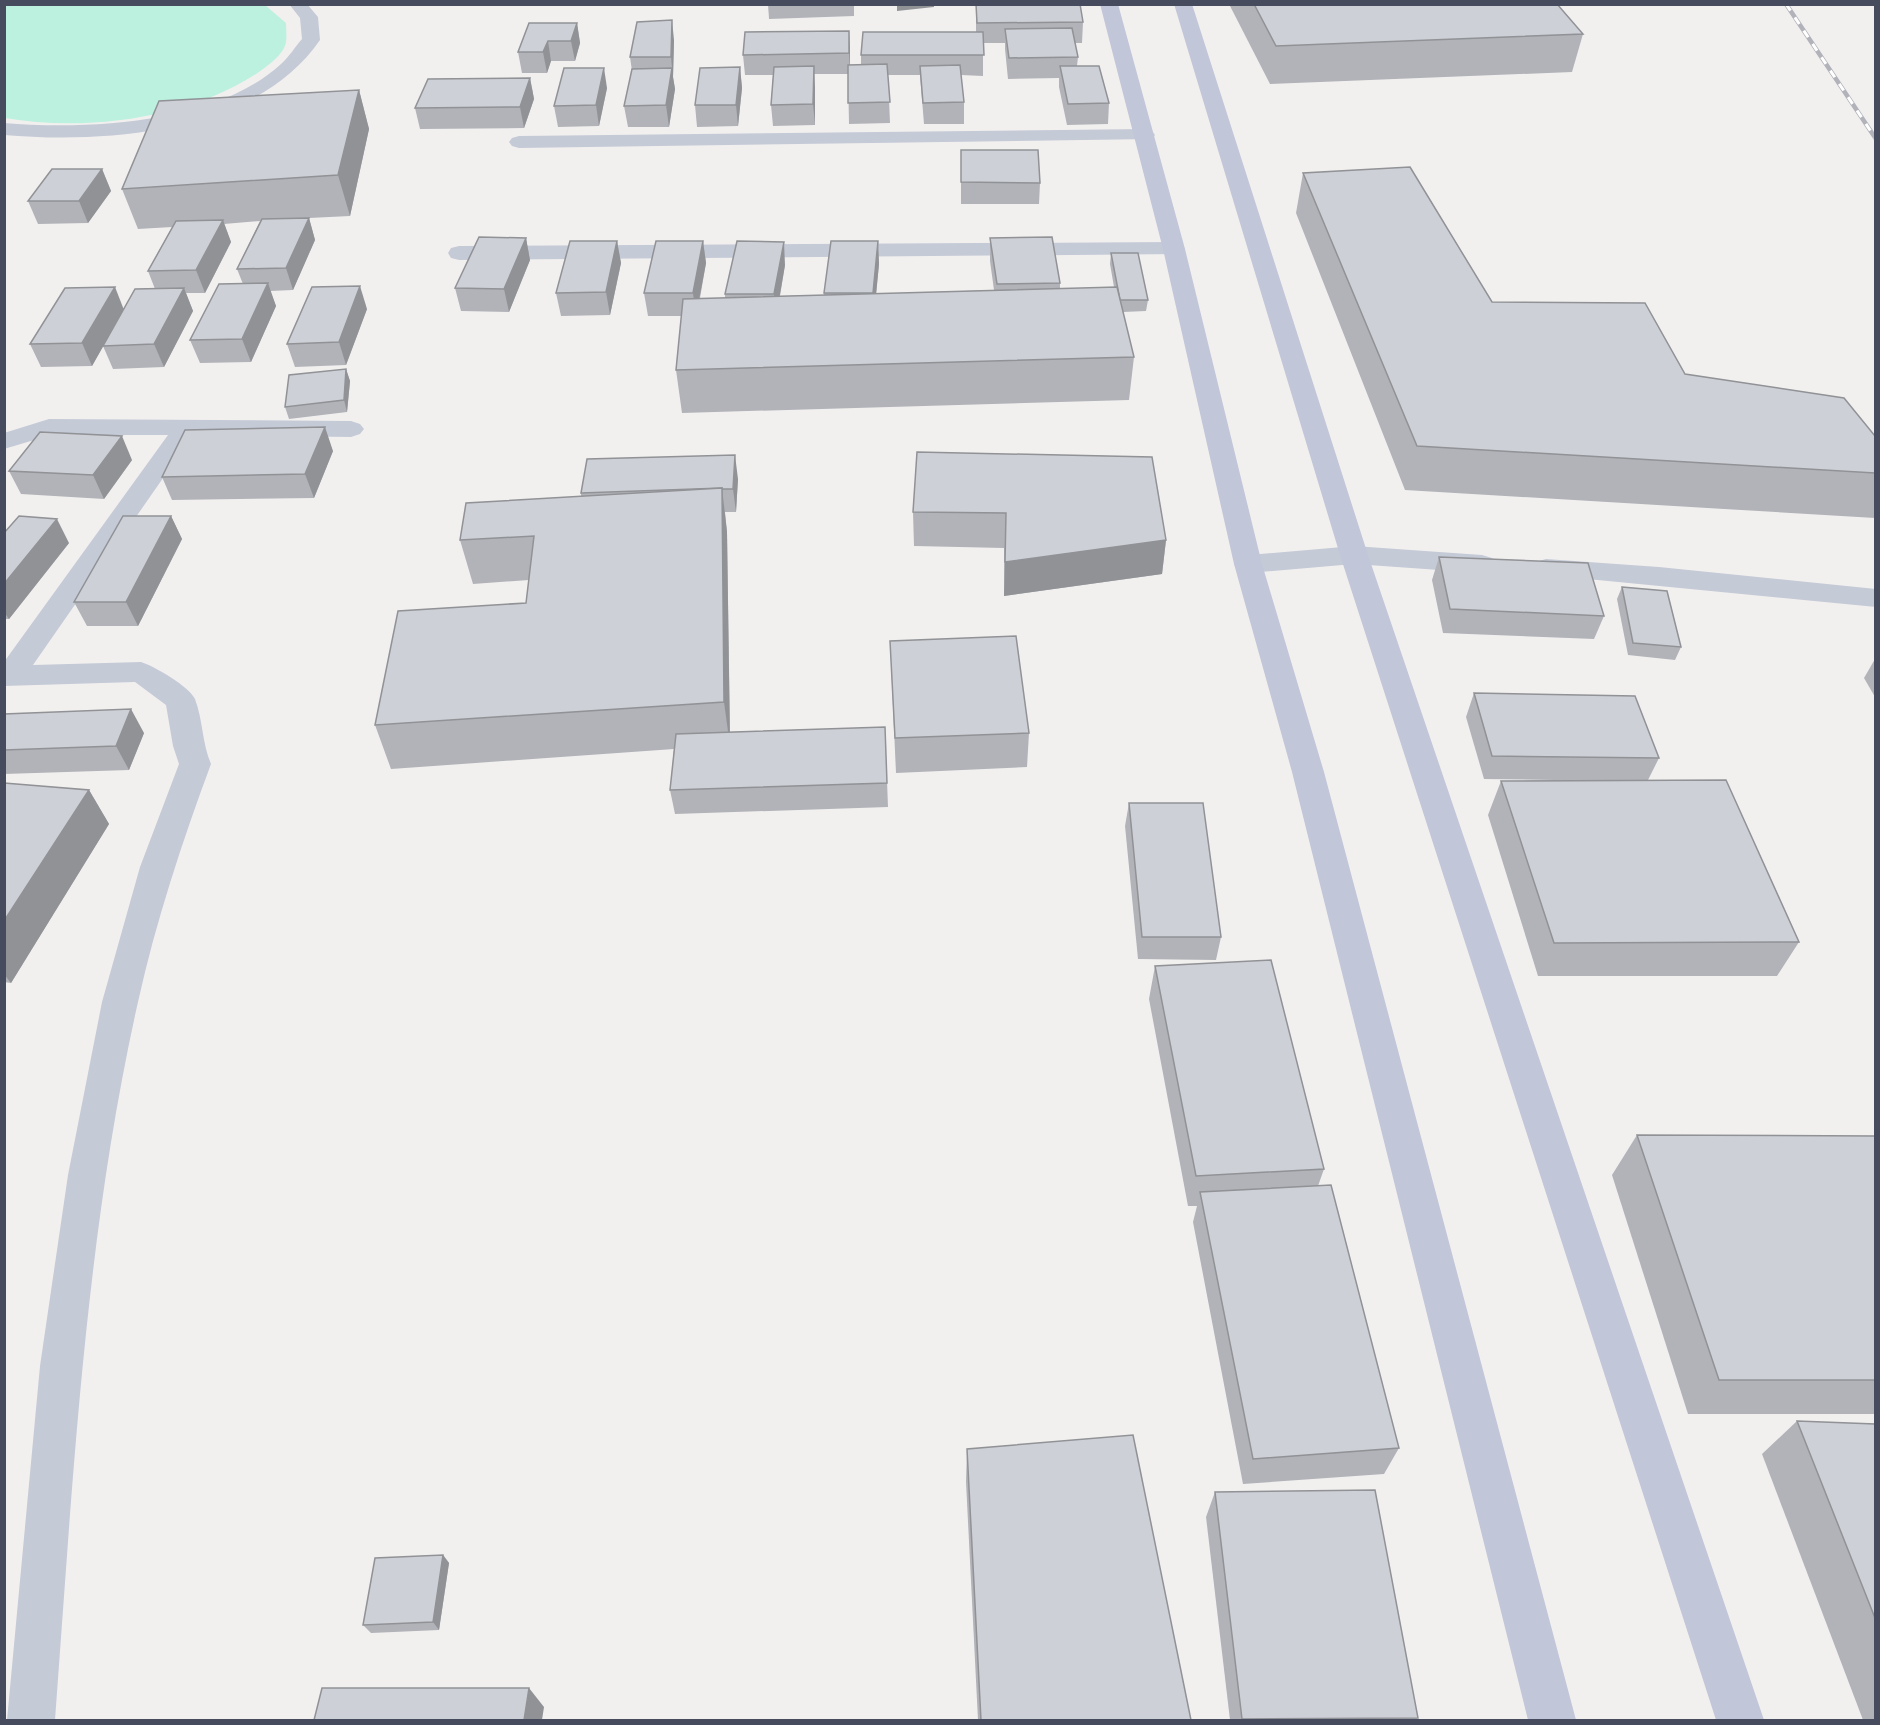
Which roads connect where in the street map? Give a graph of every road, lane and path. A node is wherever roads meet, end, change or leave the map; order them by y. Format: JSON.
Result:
{"nodes":[{"id":1,"x":297,"y":4,"type":"edge"},
{"id":2,"x":1110,"y":4,"type":"edge"},
{"id":3,"x":1183,"y":4,"type":"edge"},
{"id":4,"x":4,"y":129,"type":"edge"},
{"id":5,"x":1145,"y":135,"type":"junction"},
{"id":6,"x":519,"y":142,"type":"dead end"},
{"id":7,"x":1174,"y":249,"type":"junction"},
{"id":8,"x":459,"y":253,"type":"dead end"},
{"id":9,"x":186,"y":427,"type":"junction"},
{"id":10,"x":351,"y":429,"type":"dead end"},
{"id":11,"x":4,"y":442,"type":"edge"},
{"id":12,"x":1354,"y":555,"type":"junction"},
{"id":13,"x":1248,"y":564,"type":"junction"},
{"id":14,"x":1875,"y":598,"type":"edge"},
{"id":15,"x":7,"y":676,"type":"edge"},
{"id":16,"x":31,"y":1720,"type":"edge"},
{"id":17,"x":1552,"y":1720,"type":"edge"},
{"id":18,"x":1740,"y":1720,"type":"edge"}],
"edges":[{"from":1,"to":4,"type":"street"},
{"from":2,"to":5,"type":"main road"},
{"from":3,"to":12,"type":"main road"},
{"from":5,"to":6,"type":"street"},
{"from":5,"to":7,"type":"main road"},
{"from":7,"to":8,"type":"street"},
{"from":7,"to":13,"type":"main road"},
{"from":9,"to":10,"type":"street"},
{"from":9,"to":11,"type":"street"},
{"from":9,"to":15,"type":"street"},
{"from":12,"to":13,"type":"street"},
{"from":12,"to":14,"type":"street"},
{"from":12,"to":18,"type":"main road"},
{"from":13,"to":17,"type":"main road"},
{"from":15,"to":16,"type":"street"}]}
